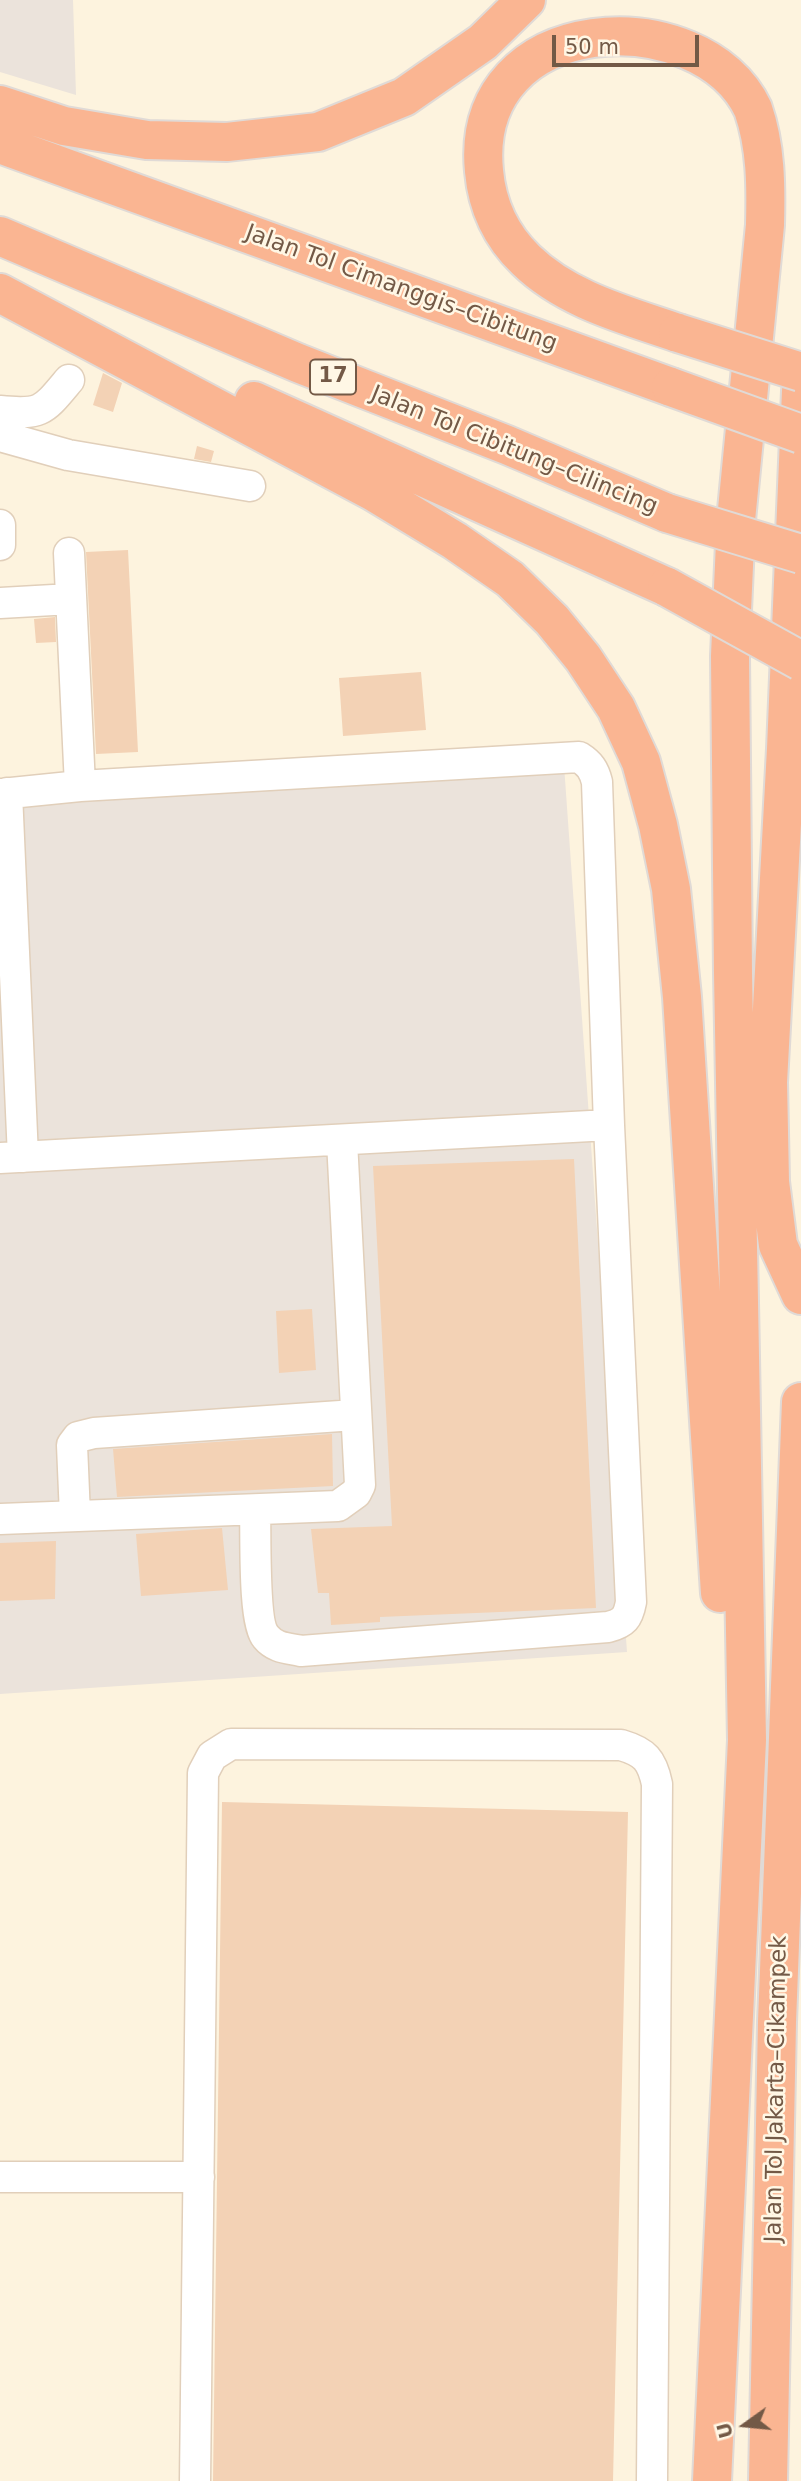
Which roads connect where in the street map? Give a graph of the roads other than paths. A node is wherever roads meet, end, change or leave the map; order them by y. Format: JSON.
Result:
{"nodes":[{"id":1,"x":511,"y":0,"type":"edge"},
{"id":2,"x":526,"y":0,"type":"edge"},
{"id":3,"x":483,"y":42,"type":"junction"},
{"id":4,"x":0,"y":105,"type":"edge"},
{"id":5,"x":0,"y":144,"type":"edge"},
{"id":6,"x":0,"y":236,"type":"edge"},
{"id":7,"x":0,"y":287,"type":"edge"},
{"id":8,"x":0,"y":293,"type":"edge"},
{"id":9,"x":801,"y":372,"type":"edge"},
{"id":10,"x":69,"y":380,"type":"dead end"},
{"id":11,"x":801,"y":391,"type":"edge"},
{"id":12,"x":0,"y":411,"type":"edge"},
{"id":13,"x":801,"y":434,"type":"edge"},
{"id":14,"x":0,"y":436,"type":"edge"},
{"id":15,"x":250,"y":486,"type":"dead end"},
{"id":16,"x":0,"y":525,"type":"edge"},
{"id":17,"x":0,"y":545,"type":"edge"},
{"id":18,"x":69,"y":552,"type":"dead end"},
{"id":19,"x":801,"y":554,"type":"edge"},
{"id":20,"x":71,"y":598,"type":"junction"},
{"id":21,"x":0,"y":603,"type":"edge"},
{"id":22,"x":801,"y":661,"type":"edge"},
{"id":23,"x":80,"y":786,"type":"junction"},
{"id":24,"x":4,"y":793,"type":"edge"},
{"id":25,"x":609,"y":1125,"type":"junction"},
{"id":26,"x":342,"y":1141,"type":"junction"},
{"id":27,"x":12,"y":1157,"type":"edge"},
{"id":28,"x":801,"y":1296,"type":"edge"},
{"id":29,"x":801,"y":1402,"type":"edge"},
{"id":30,"x":355,"y":1415,"type":"junction"},
{"id":31,"x":255,"y":1510,"type":"junction"},
{"id":32,"x":75,"y":1516,"type":"junction"},
{"id":33,"x":0,"y":1519,"type":"edge"},
{"id":34,"x":801,"y":1979,"type":"edge"},
{"id":35,"x":732,"y":2022,"type":"junction"},
{"id":36,"x":0,"y":2177,"type":"edge"},
{"id":37,"x":199,"y":2177,"type":"junction"},
{"id":38,"x":195,"y":2481,"type":"edge"},
{"id":39,"x":652,"y":2481,"type":"edge"},
{"id":40,"x":712,"y":2481,"type":"edge"},
{"id":41,"x":768,"y":2481,"type":"edge"},
{"id":42,"x":782,"y":2481,"type":"edge"}],
"edges":[{"from":1,"to":3,"type":"highway"},
{"from":2,"to":3,"type":"highway"},
{"from":3,"to":4,"type":"highway"},
{"from":5,"to":13,"type":"highway","name":"Jalan Tol Cimanggis–Cibitung","bridge":true},
{"from":6,"to":19,"type":"highway","name":"Jalan Tol Cibitung–Cilincing","number":"17","bridge":true},
{"from":7,"to":22,"type":"highway","bridge":true},
{"from":8,"to":35,"type":"highway"},
{"from":9,"to":35,"type":"highway","bridge":true},
{"from":10,"to":12,"type":"street"},
{"from":11,"to":28,"type":"highway"},
{"from":14,"to":15,"type":"street"},
{"from":16,"to":17,"type":"street"},
{"from":18,"to":20,"type":"street"},
{"from":20,"to":21,"type":"street"},
{"from":20,"to":23,"type":"street"},
{"from":23,"to":24,"type":"street"},
{"from":23,"to":25,"type":"street"},
{"from":24,"to":27,"type":"street"},
{"from":25,"to":26,"type":"street"},
{"from":25,"to":31,"type":"street"},
{"from":26,"to":27,"type":"street"},
{"from":26,"to":30,"type":"street"},
{"from":29,"to":41,"type":"highway","name":"Jalan Tol Jakarta–Cikampek"},
{"from":30,"to":31,"type":"street"},
{"from":30,"to":32,"type":"street"},
{"from":31,"to":32,"type":"street"},
{"from":32,"to":33,"type":"street"},
{"from":34,"to":42,"type":"highway"},
{"from":35,"to":40,"type":"highway"},
{"from":36,"to":37,"type":"street"},
{"from":37,"to":38,"type":"street"},
{"from":37,"to":39,"type":"street"}]}
